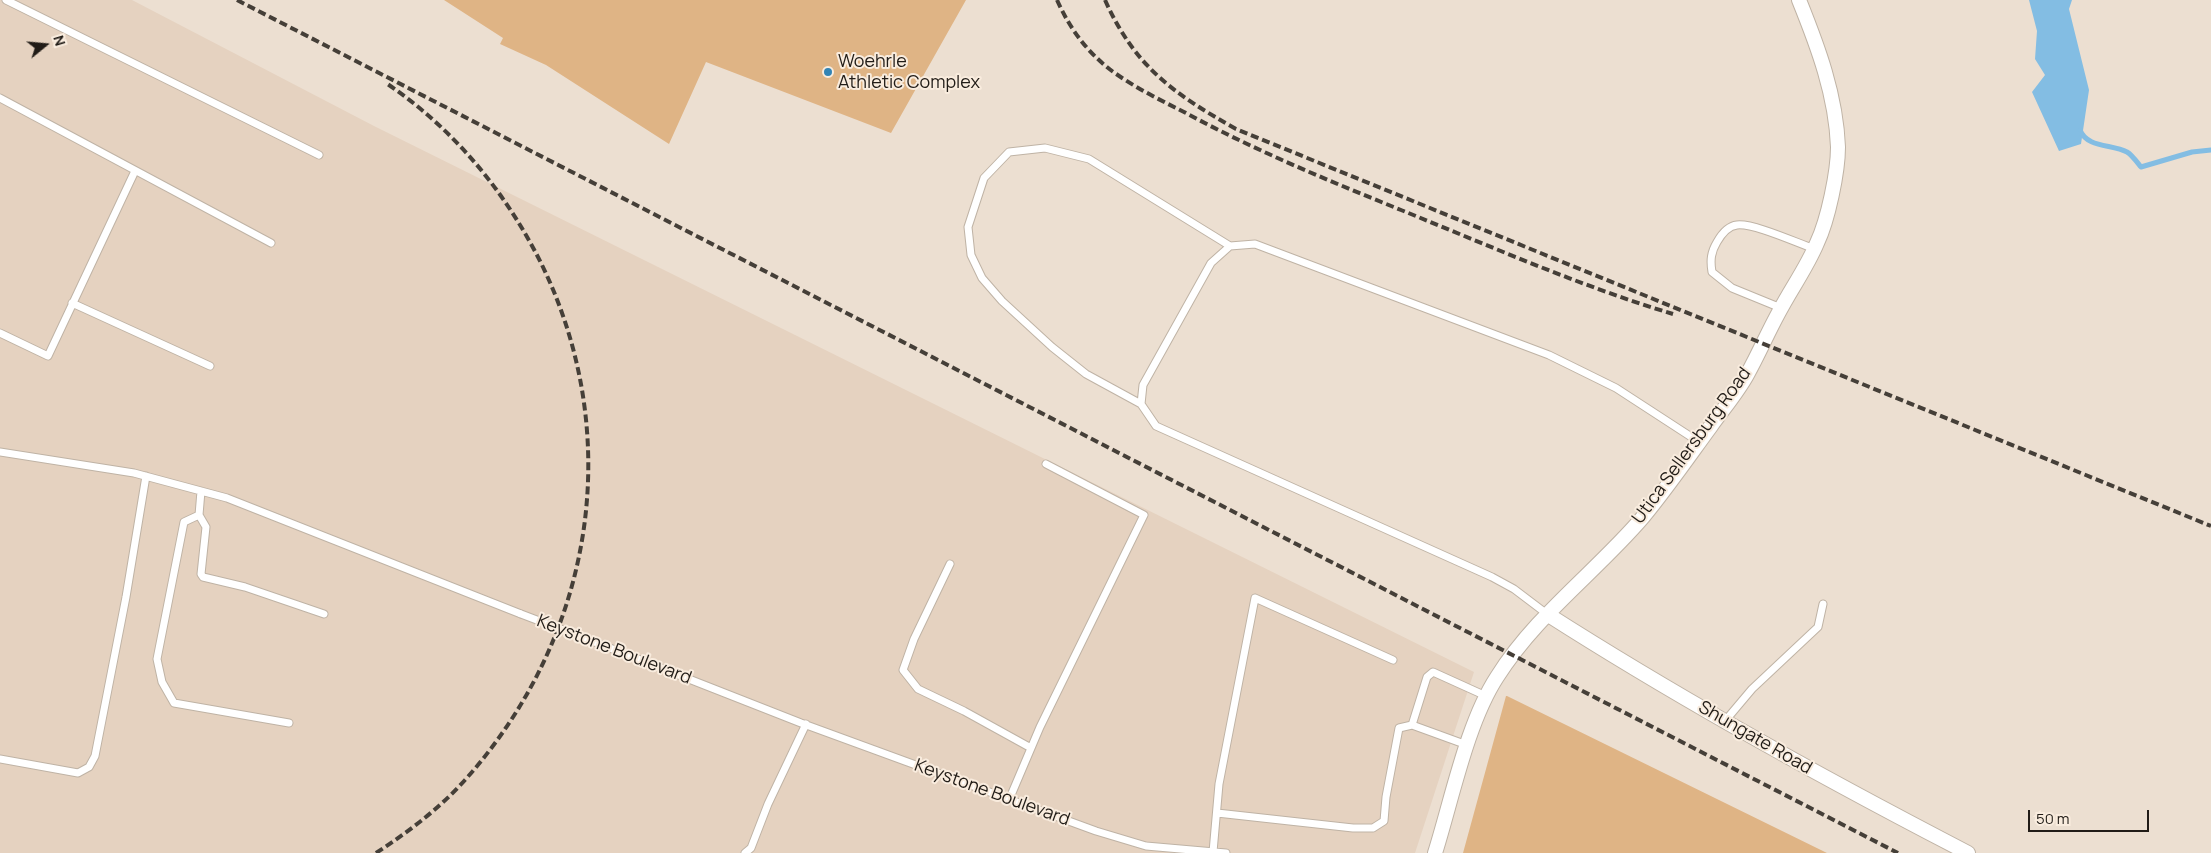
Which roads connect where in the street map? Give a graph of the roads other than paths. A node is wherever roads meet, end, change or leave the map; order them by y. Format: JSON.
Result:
{"nodes":[{"id":1,"x":6,"y":0,"type":"edge"},
{"id":2,"x":1800,"y":0,"type":"edge"},
{"id":3,"x":0,"y":98,"type":"edge"},
{"id":4,"x":319,"y":155,"type":"dead end"},
{"id":5,"x":135,"y":171,"type":"junction"},
{"id":6,"x":271,"y":243,"type":"dead end"},
{"id":7,"x":1230,"y":246,"type":"junction"},
{"id":8,"x":1815,"y":249,"type":"junction"},
{"id":9,"x":72,"y":304,"type":"junction"},
{"id":10,"x":1780,"y":308,"type":"junction"},
{"id":11,"x":0,"y":333,"type":"edge"},
{"id":12,"x":210,"y":366,"type":"dead end"},
{"id":13,"x":1141,"y":404,"type":"junction"},
{"id":14,"x":1699,"y":442,"type":"junction"},
{"id":15,"x":0,"y":452,"type":"edge"},
{"id":16,"x":1046,"y":464,"type":"dead end"},
{"id":17,"x":146,"y":476,"type":"junction"},
{"id":18,"x":201,"y":491,"type":"junction"},
{"id":19,"x":199,"y":515,"type":"junction"},
{"id":20,"x":950,"y":564,"type":"dead end"},
{"id":21,"x":1823,"y":604,"type":"dead end"},
{"id":22,"x":324,"y":614,"type":"dead end"},
{"id":23,"x":1547,"y":614,"type":"junction"},
{"id":24,"x":1393,"y":660,"type":"dead end"},
{"id":25,"x":1486,"y":696,"type":"junction"},
{"id":26,"x":1725,"y":720,"type":"junction"},
{"id":27,"x":289,"y":723,"type":"dead end"},
{"id":28,"x":806,"y":724,"type":"junction"},
{"id":29,"x":1412,"y":725,"type":"junction"},
{"id":30,"x":1468,"y":745,"type":"junction"},
{"id":31,"x":1031,"y":748,"type":"junction"},
{"id":32,"x":0,"y":758,"type":"edge"},
{"id":33,"x":1009,"y":800,"type":"junction"},
{"id":34,"x":1217,"y":814,"type":"junction"},
{"id":35,"x":1213,"y":852,"type":"junction"},
{"id":36,"x":745,"y":853,"type":"edge"},
{"id":37,"x":1226,"y":853,"type":"edge"},
{"id":38,"x":1436,"y":853,"type":"edge"},
{"id":39,"x":1968,"y":853,"type":"edge"}],
"edges":[{"from":1,"to":4,"type":"lane"},
{"from":2,"to":8,"type":"street","name":"Utica Sellersburg Road"},
{"from":3,"to":5,"type":"lane"},
{"from":5,"to":6,"type":"lane"},
{"from":5,"to":9,"type":"lane"},
{"from":7,"to":13,"type":"lane"},
{"from":7,"to":13,"type":"lane"},
{"from":7,"to":14,"type":"lane"},
{"from":8,"to":10,"type":"street","name":"Utica Sellersburg Road"},
{"from":8,"to":10,"type":"lane"},
{"from":9,"to":11,"type":"lane"},
{"from":9,"to":12,"type":"lane"},
{"from":10,"to":14,"type":"street","name":"Utica Sellersburg Road"},
{"from":13,"to":23,"type":"lane"},
{"from":14,"to":23,"type":"street","name":"Utica Sellersburg Road"},
{"from":15,"to":17,"type":"lane","name":"Keystone Boulevard"},
{"from":16,"to":31,"type":"lane"},
{"from":17,"to":18,"type":"lane","name":"Keystone Boulevard"},
{"from":17,"to":32,"type":"lane"},
{"from":18,"to":19,"type":"lane"},
{"from":18,"to":28,"type":"lane","name":"Keystone Boulevard","bridge":true},
{"from":19,"to":22,"type":"lane"},
{"from":19,"to":27,"type":"lane"},
{"from":20,"to":31,"type":"lane"},
{"from":21,"to":26,"type":"lane"},
{"from":23,"to":25,"type":"street","name":"Utica Sellersburg Road"},
{"from":23,"to":26,"type":"street","name":"Shungate Road"},
{"from":24,"to":34,"type":"lane"},
{"from":25,"to":29,"type":"lane"},
{"from":25,"to":30,"type":"street","name":"Utica Sellersburg Road"},
{"from":26,"to":39,"type":"street","name":"Shungate Road"},
{"from":28,"to":33,"type":"lane","name":"Keystone Boulevard"},
{"from":28,"to":36,"type":"lane"},
{"from":29,"to":30,"type":"lane"},
{"from":29,"to":34,"type":"lane"},
{"from":30,"to":38,"type":"street","name":"Utica Sellersburg Road"},
{"from":31,"to":33,"type":"lane"},
{"from":33,"to":35,"type":"lane","name":"Keystone Boulevard"},
{"from":34,"to":35,"type":"lane"},
{"from":35,"to":37,"type":"lane","name":"Keystone Boulevard"}]}
